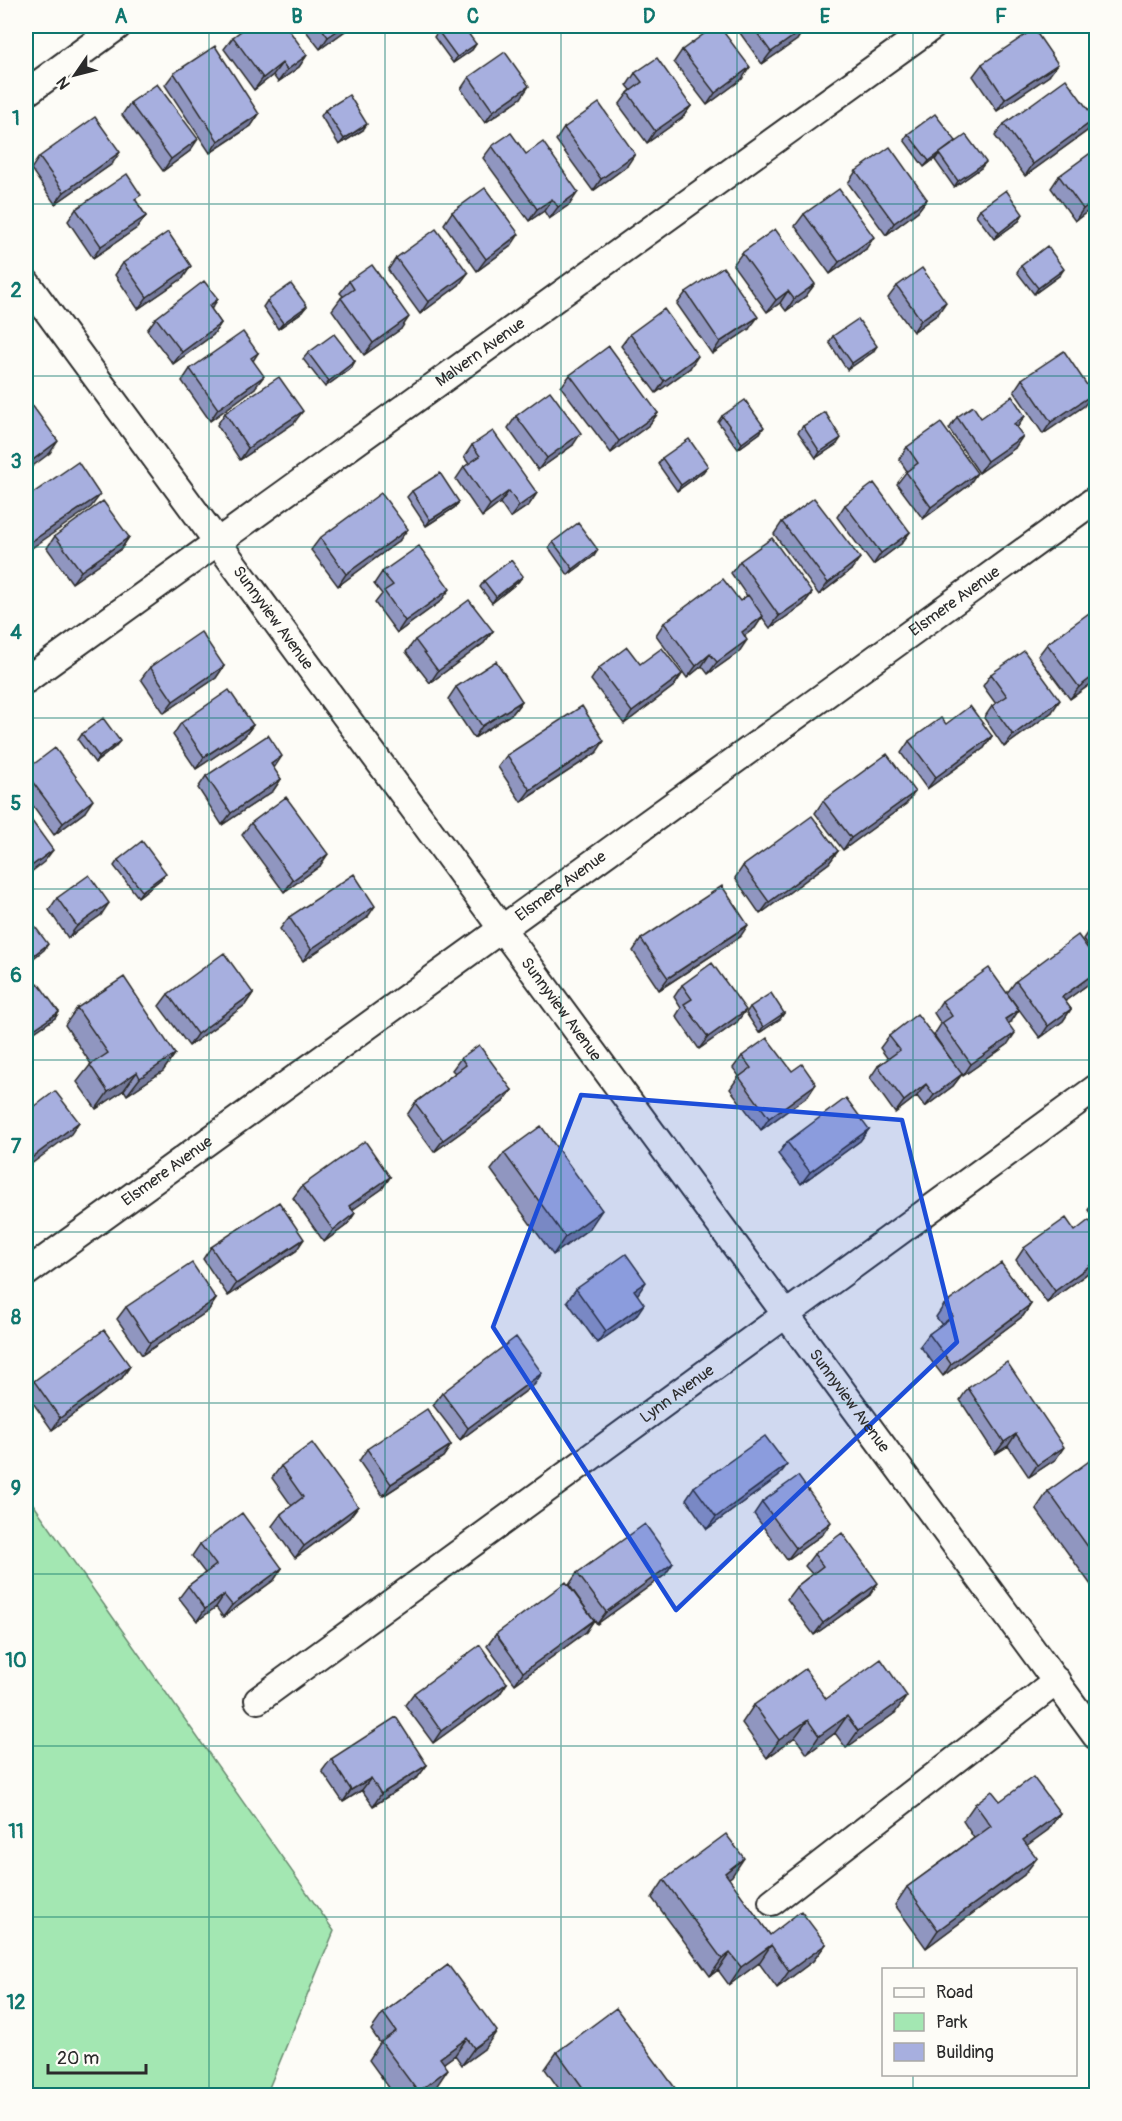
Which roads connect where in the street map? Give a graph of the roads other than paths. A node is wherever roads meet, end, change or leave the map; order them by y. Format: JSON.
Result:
{"nodes":[{"id":1,"x":118,"y":26,"type":"edge"},
{"id":2,"x":933,"y":26,"type":"edge"},
{"id":3,"x":26,"y":93,"type":"edge"},
{"id":4,"x":26,"y":282,"type":"edge"},
{"id":5,"x":1096,"y":499,"type":"edge"},
{"id":6,"x":216,"y":543,"type":"junction"},
{"id":7,"x":26,"y":680,"type":"edge"},
{"id":8,"x":502,"y":928,"type":"junction"},
{"id":9,"x":1096,"y":1088,"type":"edge"},
{"id":10,"x":26,"y":1274,"type":"edge"},
{"id":11,"x":785,"y":1314,"type":"junction"},
{"id":12,"x":1057,"y":1681,"type":"junction"},
{"id":13,"x":258,"y":1700,"type":"dead end"},
{"id":14,"x":1096,"y":1736,"type":"edge"},
{"id":15,"x":772,"y":1902,"type":"dead end"}],
"edges":[{"from":1,"to":3,"type":"street"},
{"from":2,"to":6,"type":"street","name":"Malvern Avenue"},
{"from":4,"to":6,"type":"street","name":"Sunnyview Avenue"},
{"from":5,"to":8,"type":"street","name":"Elsmere Avenue"},
{"from":6,"to":7,"type":"street","name":"Malvern Avenue"},
{"from":6,"to":8,"type":"street","name":"Sunnyview Avenue"},
{"from":8,"to":10,"type":"street","name":"Elsmere Avenue"},
{"from":8,"to":11,"type":"street","name":"Sunnyview Avenue"},
{"from":9,"to":11,"type":"street","name":"Lynn Avenue"},
{"from":11,"to":12,"type":"street","name":"Sunnyview Avenue"},
{"from":11,"to":13,"type":"street","name":"Lynn Avenue"},
{"from":12,"to":14,"type":"street","name":"Sunnyview Avenue"},
{"from":12,"to":15,"type":"street"}]}
